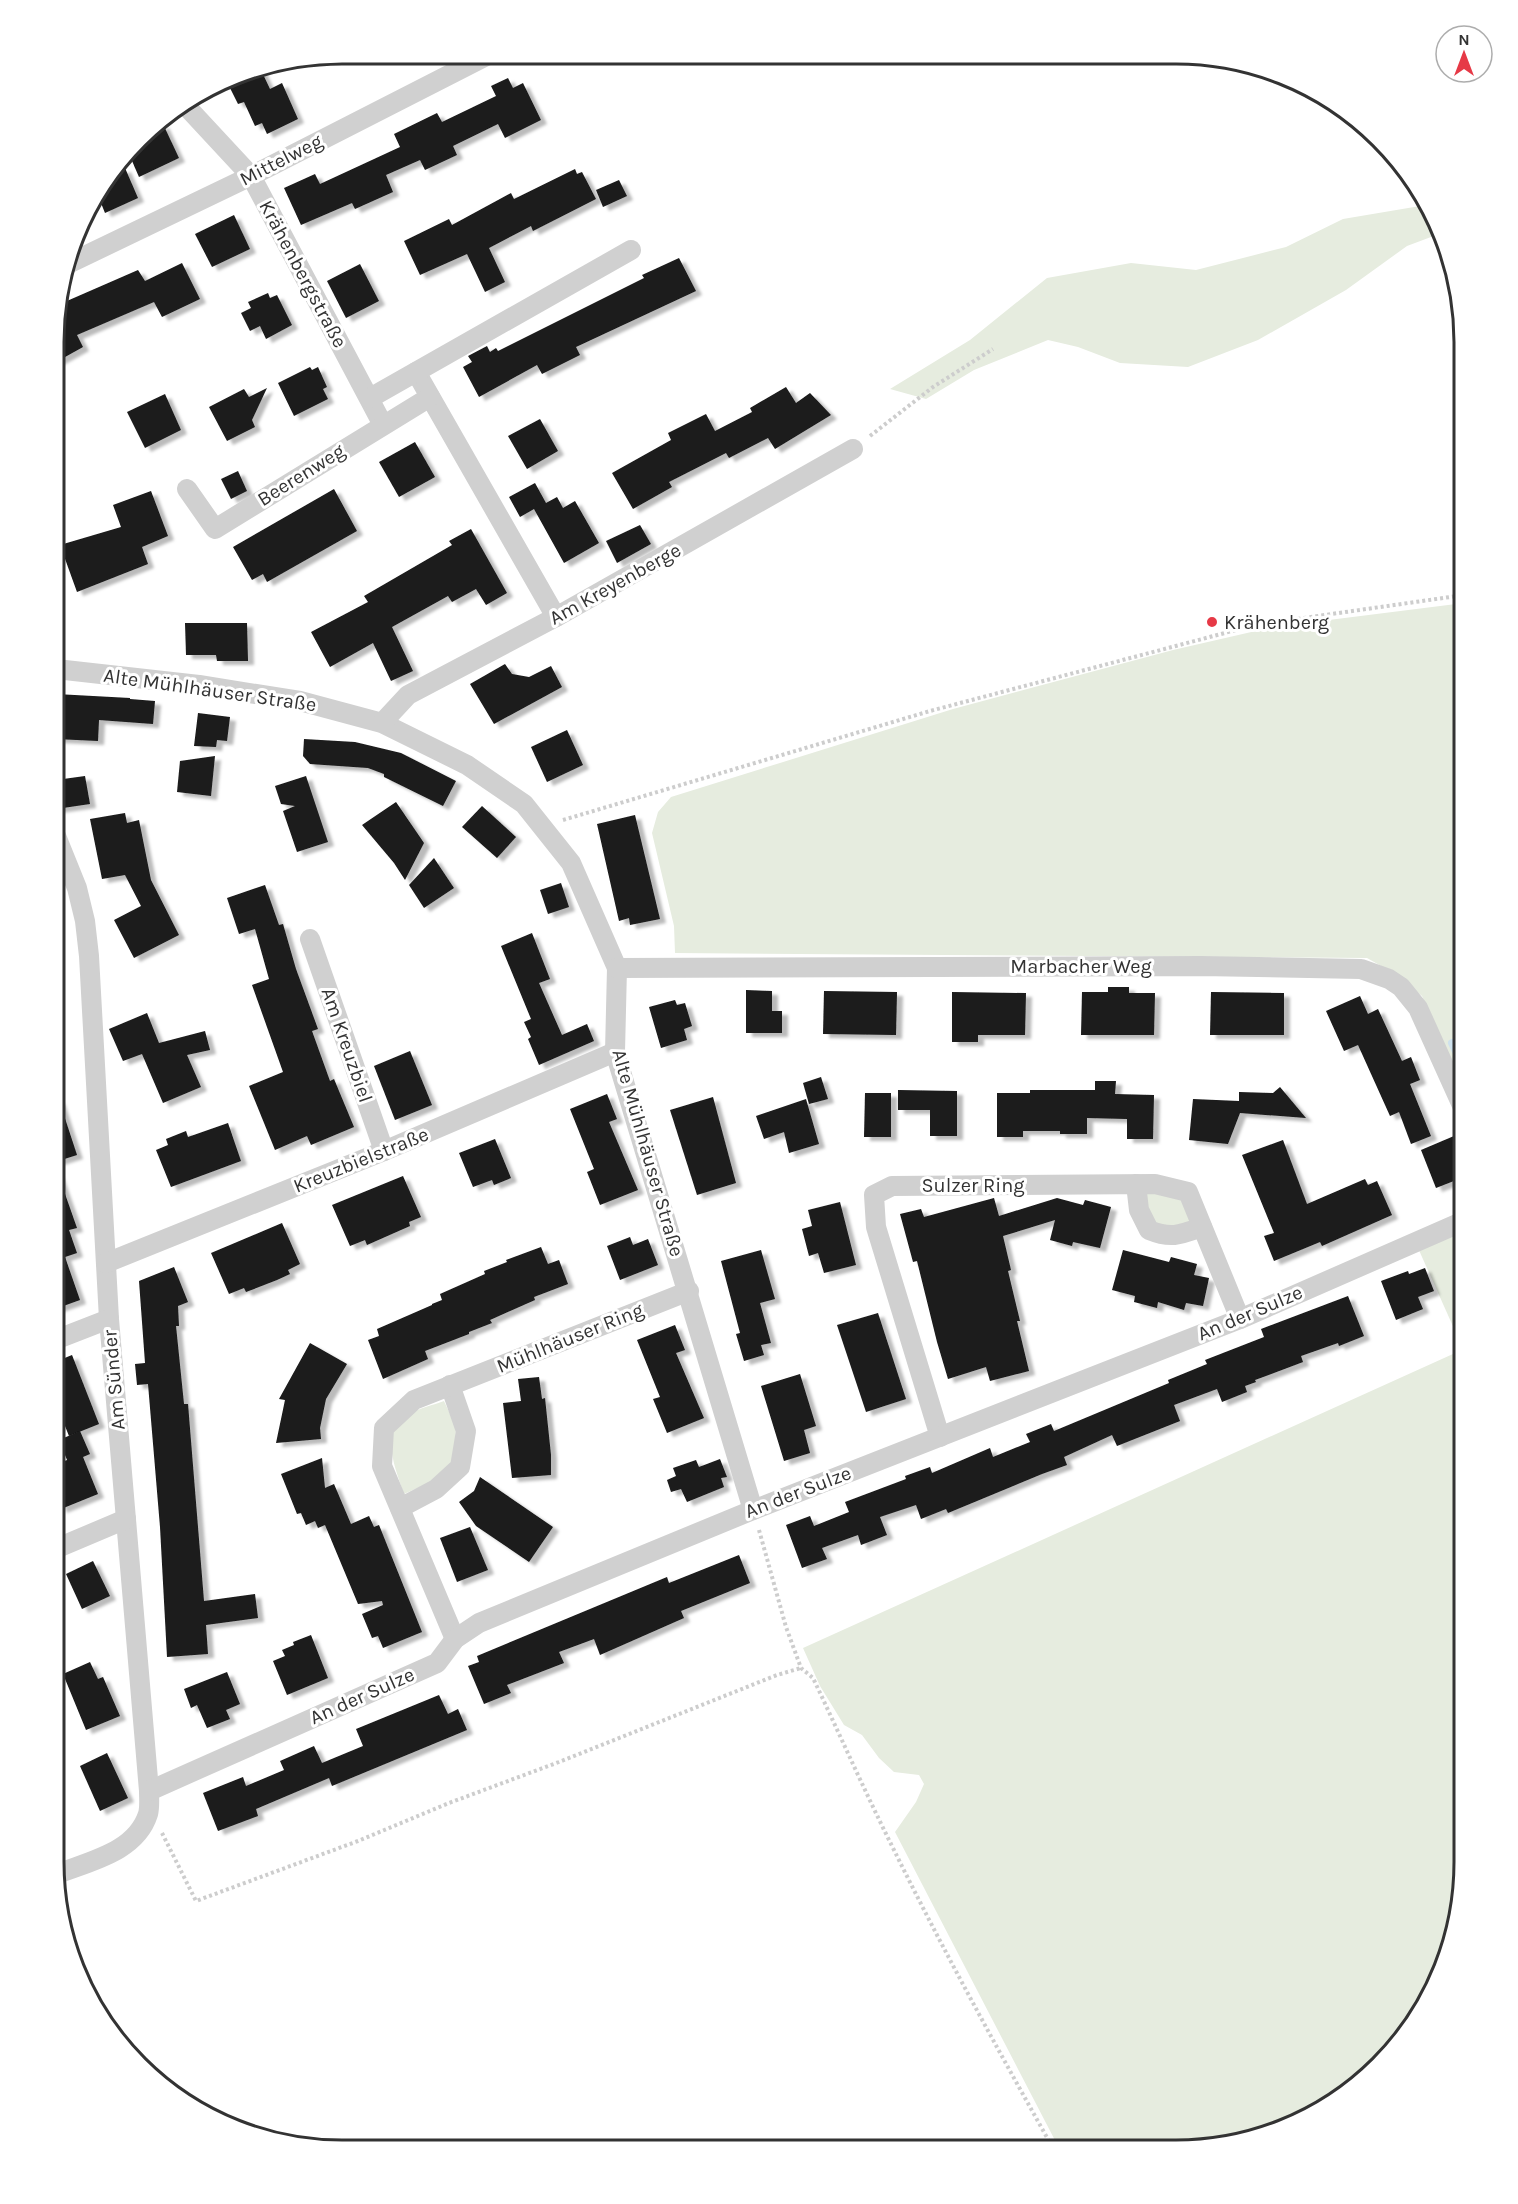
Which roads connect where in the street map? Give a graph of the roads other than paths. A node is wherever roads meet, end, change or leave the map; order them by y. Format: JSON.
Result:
{"nodes":[{"id":1,"x":470,"y":64,"type":"edge"},
{"id":2,"x":190,"y":110,"type":"edge"},
{"id":3,"x":251,"y":176,"type":"junction"},
{"id":4,"x":631,"y":250,"type":"dead end"},
{"id":5,"x":77,"y":260,"type":"edge"},
{"id":6,"x":416,"y":372,"type":"junction"},
{"id":7,"x":370,"y":398,"type":"junction"},
{"id":8,"x":430,"y":398,"type":"junction"},
{"id":9,"x":383,"y":425,"type":"junction"},
{"id":10,"x":853,"y":449,"type":"road end"},
{"id":11,"x":187,"y":489,"type":"dead end"},
{"id":12,"x":556,"y":617,"type":"junction"},
{"id":13,"x":64,"y":670,"type":"edge"},
{"id":14,"x":382,"y":723,"type":"junction"},
{"id":15,"x":64,"y":856,"type":"edge"},
{"id":16,"x":310,"y":939,"type":"dead end"},
{"id":17,"x":617,"y":968,"type":"junction"},
{"id":18,"x":615,"y":1052,"type":"junction"},
{"id":19,"x":1454,"y":1088,"type":"edge"},
{"id":20,"x":384,"y":1151,"type":"junction"},
{"id":21,"x":1136,"y":1184,"type":"junction"},
{"id":22,"x":1454,"y":1225,"type":"edge"},
{"id":23,"x":1202,"y":1227,"type":"junction"},
{"id":24,"x":106,"y":1263,"type":"junction"},
{"id":25,"x":689,"y":1291,"type":"junction"},
{"id":26,"x":109,"y":1319,"type":"junction"},
{"id":27,"x":1240,"y":1319,"type":"junction"},
{"id":28,"x":64,"y":1336,"type":"edge"},
{"id":29,"x":450,"y":1385,"type":"junction"},
{"id":30,"x":940,"y":1437,"type":"junction"},
{"id":31,"x":400,"y":1508,"type":"junction"},
{"id":32,"x":753,"y":1510,"type":"junction"},
{"id":33,"x":126,"y":1519,"type":"junction"},
{"id":34,"x":64,"y":1545,"type":"edge"},
{"id":35,"x":455,"y":1639,"type":"junction"},
{"id":36,"x":149,"y":1791,"type":"junction"},
{"id":37,"x":65,"y":1871,"type":"edge"}],
"edges":[{"from":1,"to":3,"type":"street","name":"Mittelweg"},
{"from":2,"to":3,"type":"street","name":"Krähenbergstraße"},
{"from":3,"to":5,"type":"street","name":"Mittelweg"},
{"from":3,"to":7,"type":"street","name":"Krähenbergstraße"},
{"from":4,"to":6,"type":"street"},
{"from":6,"to":7,"type":"street"},
{"from":6,"to":8,"type":"street"},
{"from":7,"to":9,"type":"street","name":"Krähenbergstraße"},
{"from":8,"to":9,"type":"street","name":"Beerenweg"},
{"from":8,"to":12,"type":"street"},
{"from":9,"to":11,"type":"street","name":"Beerenweg"},
{"from":10,"to":12,"type":"street","name":"Am Kreyenberge"},
{"from":12,"to":14,"type":"street","name":"Am Kreyenberge"},
{"from":13,"to":14,"type":"street","name":"Alte Mühlhäuser Straße"},
{"from":14,"to":17,"type":"street","name":"Alte Mühlhäuser Straße"},
{"from":15,"to":24,"type":"street","name":"Am Sünder"},
{"from":16,"to":20,"type":"street","name":"Am Kreuzbiel"},
{"from":17,"to":18,"type":"street","name":"Alte Mühlhäuser Straße"},
{"from":17,"to":19,"type":"street","name":"Marbacher Weg"},
{"from":18,"to":20,"type":"street","name":"Kreuzbielstraße"},
{"from":18,"to":25,"type":"street","name":"Alte Mühlhäuser Straße"},
{"from":20,"to":24,"type":"street","name":"Kreuzbielstraße"},
{"from":21,"to":23,"type":"street","name":"Sulzer Ring"},
{"from":21,"to":23,"type":"street"},
{"from":21,"to":30,"type":"street","name":"Sulzer Ring"},
{"from":22,"to":27,"type":"street","name":"An der Sulze"},
{"from":23,"to":27,"type":"street","name":"Sulzer Ring"},
{"from":24,"to":26,"type":"street","name":"Am Sünder"},
{"from":25,"to":29,"type":"street","name":"Mühlhäuser Ring"},
{"from":25,"to":32,"type":"street","name":"Alte Mühlhäuser Straße"},
{"from":26,"to":28,"type":"street"},
{"from":26,"to":33,"type":"street","name":"Am Sünder"},
{"from":27,"to":30,"type":"street","name":"An der Sulze"},
{"from":29,"to":31,"type":"street"},
{"from":29,"to":31,"type":"street","name":"Mühlhäuser Ring"},
{"from":30,"to":32,"type":"street","name":"An der Sulze"},
{"from":31,"to":35,"type":"street","name":"Mühlhäuser Ring"},
{"from":32,"to":35,"type":"street","name":"An der Sulze"},
{"from":33,"to":34,"type":"street"},
{"from":33,"to":36,"type":"street","name":"Am Sünder"},
{"from":35,"to":36,"type":"street","name":"An der Sulze"},
{"from":36,"to":37,"type":"street","name":"Am Sünder"}]}
